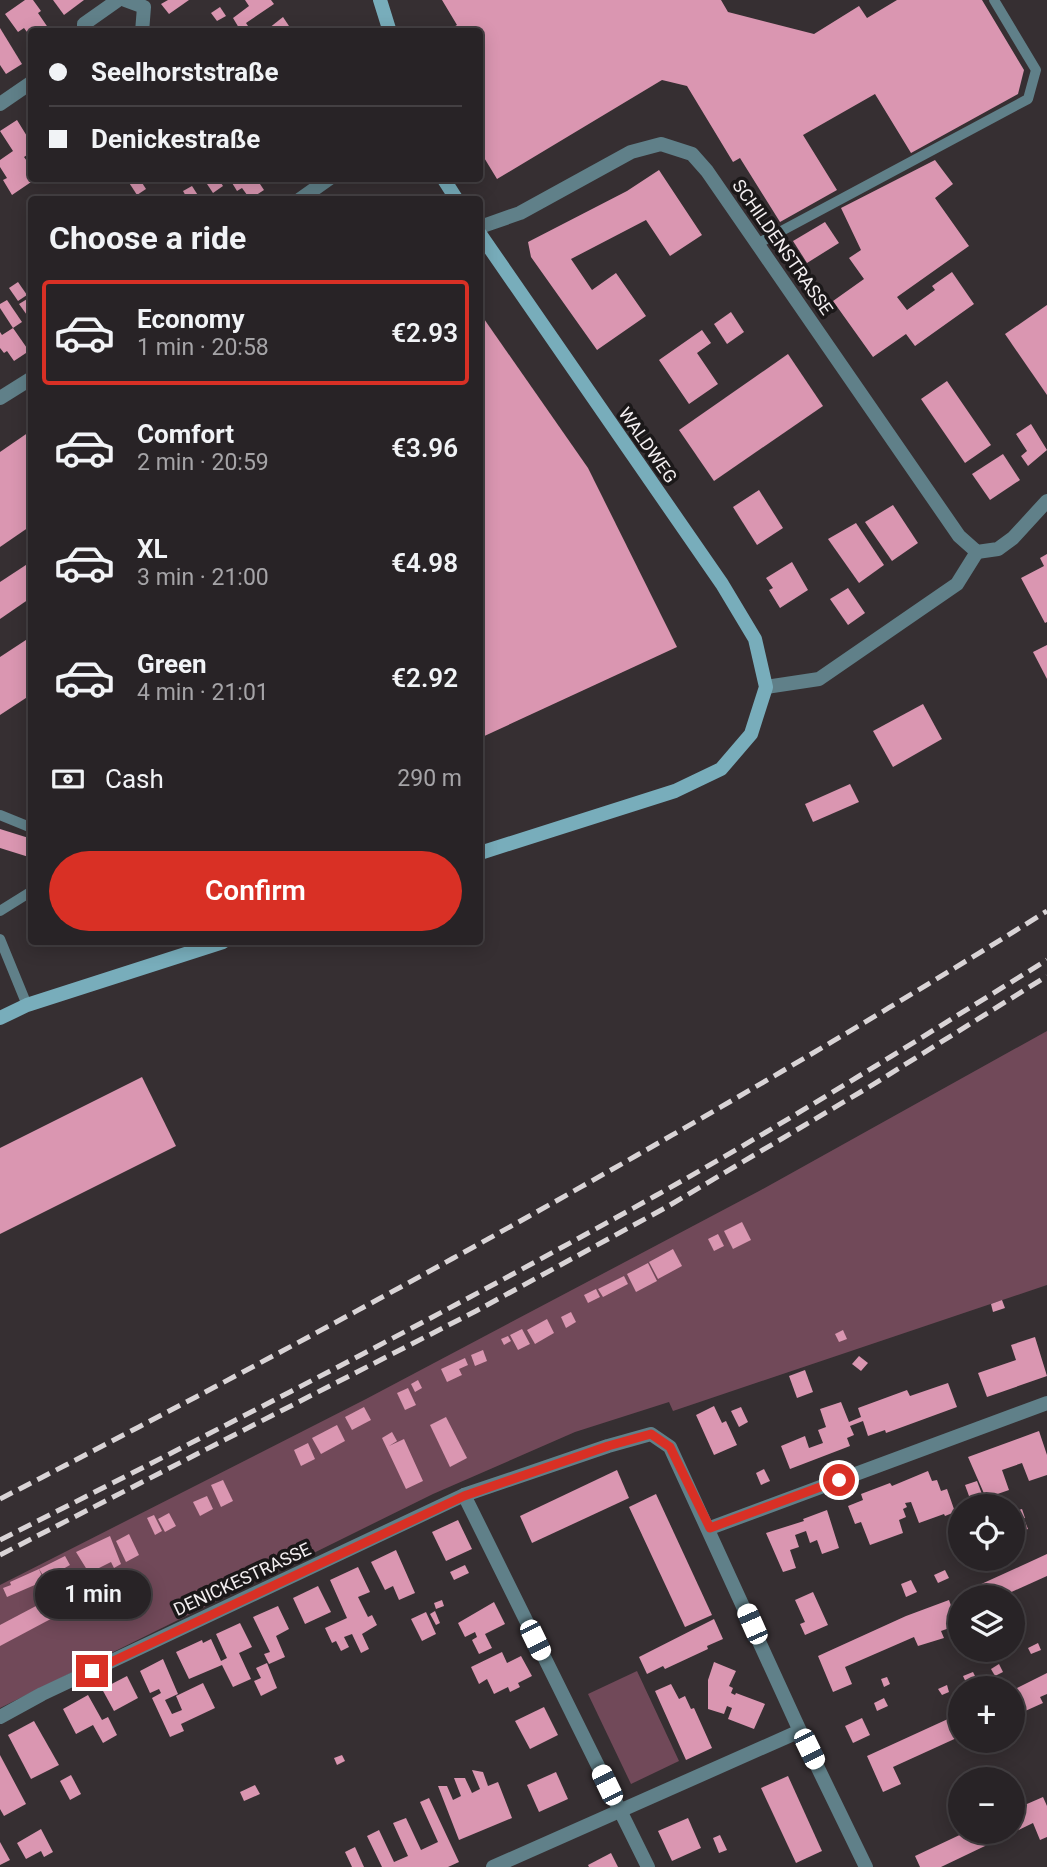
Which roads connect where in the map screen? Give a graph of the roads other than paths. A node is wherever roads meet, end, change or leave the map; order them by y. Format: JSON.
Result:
{"nodes":[{"id":1,"x":118,"y":0,"type":"edge"},
{"id":2,"x":125,"y":0,"type":"edge"},
{"id":3,"x":380,"y":0,"type":"edge"},
{"id":4,"x":994,"y":0,"type":"edge"},
{"id":5,"x":84,"y":28,"type":"edge"},
{"id":6,"x":142,"y":28,"type":"edge"},
{"id":7,"x":389,"y":28,"type":"edge"},
{"id":8,"x":28,"y":85,"type":"edge"},
{"id":9,"x":0,"y":104,"type":"edge"},
{"id":10,"x":324,"y":182,"type":"edge"},
{"id":11,"x":305,"y":196,"type":"edge"},
{"id":12,"x":483,"y":226,"type":"edge"},
{"id":13,"x":483,"y":238,"type":"edge"},
{"id":14,"x":757,"y":244,"type":"junction"},
{"id":15,"x":28,"y":380,"type":"edge"},
{"id":16,"x":0,"y":398,"type":"edge"},
{"id":17,"x":1047,"y":501,"type":"edge"},
{"id":18,"x":977,"y":552,"type":"junction"},
{"id":19,"x":766,"y":687,"type":"junction"},
{"id":20,"x":0,"y":815,"type":"edge"},
{"id":21,"x":28,"y":826,"type":"edge"},
{"id":22,"x":483,"y":850,"type":"edge"},
{"id":23,"x":28,"y":894,"type":"edge"},
{"id":24,"x":0,"y":911,"type":"edge"},
{"id":25,"x":0,"y":939,"type":"edge"},
{"id":26,"x":214,"y":945,"type":"edge"},
{"id":27,"x":27,"y":1005,"type":"junction"},
{"id":28,"x":0,"y":1018,"type":"edge"},
{"id":29,"x":1047,"y":1403,"type":"edge"},
{"id":30,"x":464,"y":1496,"type":"junction"},
{"id":31,"x":710,"y":1528,"type":"junction"},
{"id":32,"x":0,"y":1717,"type":"edge"},
{"id":33,"x":800,"y":1731,"type":"junction"},
{"id":34,"x":618,"y":1810,"type":"junction"},
{"id":35,"x":493,"y":1867,"type":"edge"},
{"id":36,"x":648,"y":1867,"type":"edge"},
{"id":37,"x":866,"y":1867,"type":"edge"}],
"edges":[{"from":1,"to":5,"type":"street"},
{"from":2,"to":6,"type":"street"},
{"from":3,"to":7,"type":"street"},
{"from":4,"to":14,"type":"lane"},
{"from":8,"to":9,"type":"street"},
{"from":10,"to":11,"type":"street"},
{"from":12,"to":14,"type":"street","name":"SCHILDENSTRASSE"},
{"from":13,"to":19,"type":"street","name":"WALDWEG"},
{"from":14,"to":18,"type":"street","name":"SCHILDENSTRASSE"},
{"from":15,"to":16,"type":"street"},
{"from":17,"to":18,"type":"street"},
{"from":18,"to":19,"type":"street"},
{"from":19,"to":22,"type":"street"},
{"from":20,"to":21,"type":"lane"},
{"from":23,"to":24,"type":"lane"},
{"from":25,"to":27,"type":"lane"},
{"from":26,"to":27,"type":"street"},
{"from":27,"to":28,"type":"street"},
{"from":29,"to":31,"type":"street"},
{"from":30,"to":31,"type":"street","name":"DENICKESTRASSE"},
{"from":30,"to":32,"type":"street","name":"DENICKESTRASSE"},
{"from":30,"to":34,"type":"street"},
{"from":31,"to":33,"type":"street"},
{"from":33,"to":34,"type":"street"},
{"from":33,"to":37,"type":"street"},
{"from":34,"to":35,"type":"street"},
{"from":34,"to":36,"type":"street"}]}
